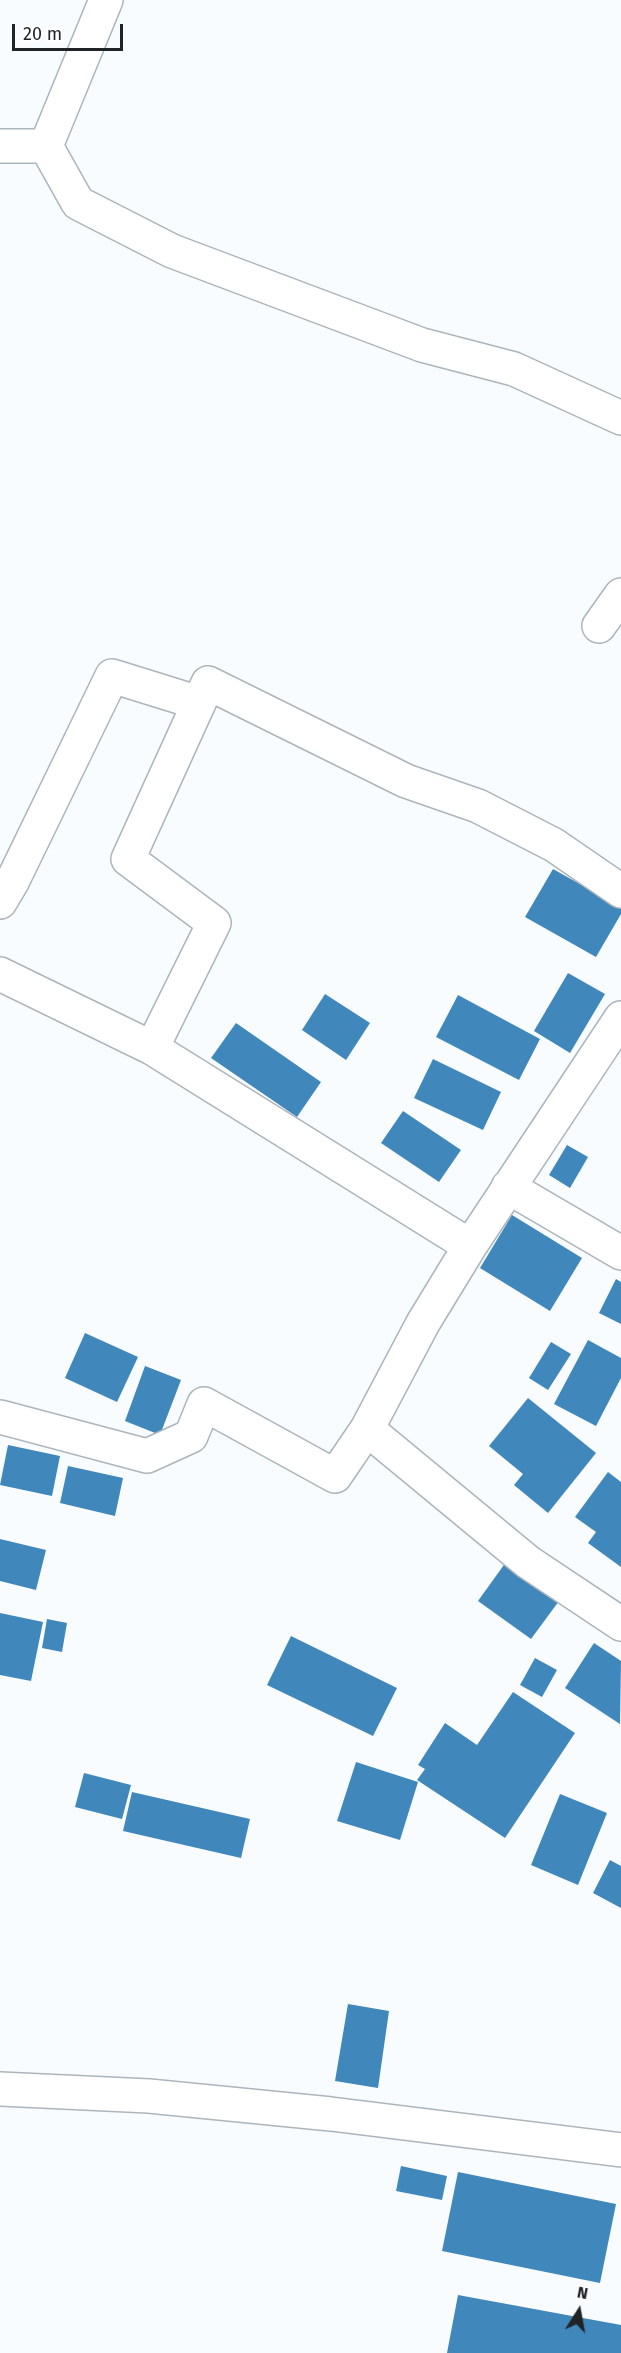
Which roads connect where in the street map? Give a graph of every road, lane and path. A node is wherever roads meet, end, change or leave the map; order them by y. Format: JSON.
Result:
{"nodes":[{"id":1,"x":106,"y":0,"type":"edge"},
{"id":2,"x":0,"y":146,"type":"edge"},
{"id":3,"x":46,"y":146,"type":"junction"},
{"id":4,"x":621,"y":418,"type":"edge"},
{"id":5,"x":621,"y":595,"type":"edge"},
{"id":6,"x":599,"y":626,"type":"dead end"},
{"id":7,"x":199,"y":703,"type":"junction"},
{"id":8,"x":621,"y":891,"type":"edge"},
{"id":9,"x":0,"y":902,"type":"edge"},
{"id":10,"x":0,"y":974,"type":"edge"},
{"id":11,"x":621,"y":1018,"type":"edge"},
{"id":12,"x":152,"y":1048,"type":"junction"},
{"id":13,"x":508,"y":1187,"type":"junction"},
{"id":14,"x":470,"y":1246,"type":"junction"},
{"id":15,"x":621,"y":1253,"type":"edge"},
{"id":16,"x":0,"y":1417,"type":"edge"},
{"id":17,"x":367,"y":1429,"type":"junction"},
{"id":18,"x":621,"y":1624,"type":"edge"},
{"id":19,"x":0,"y":2089,"type":"edge"},
{"id":20,"x":621,"y":2150,"type":"edge"}],
"edges":[{"from":1,"to":3,"type":"street"},
{"from":2,"to":3,"type":"street"},
{"from":3,"to":4,"type":"street"},
{"from":5,"to":6,"type":"street"},
{"from":7,"to":8,"type":"street"},
{"from":7,"to":9,"type":"street"},
{"from":7,"to":12,"type":"street"},
{"from":10,"to":12,"type":"street"},
{"from":11,"to":13,"type":"street"},
{"from":12,"to":14,"type":"street"},
{"from":13,"to":14,"type":"street"},
{"from":13,"to":15,"type":"street"},
{"from":14,"to":17,"type":"street"},
{"from":16,"to":17,"type":"street"},
{"from":17,"to":18,"type":"street"},
{"from":19,"to":20,"type":"street"}]}
